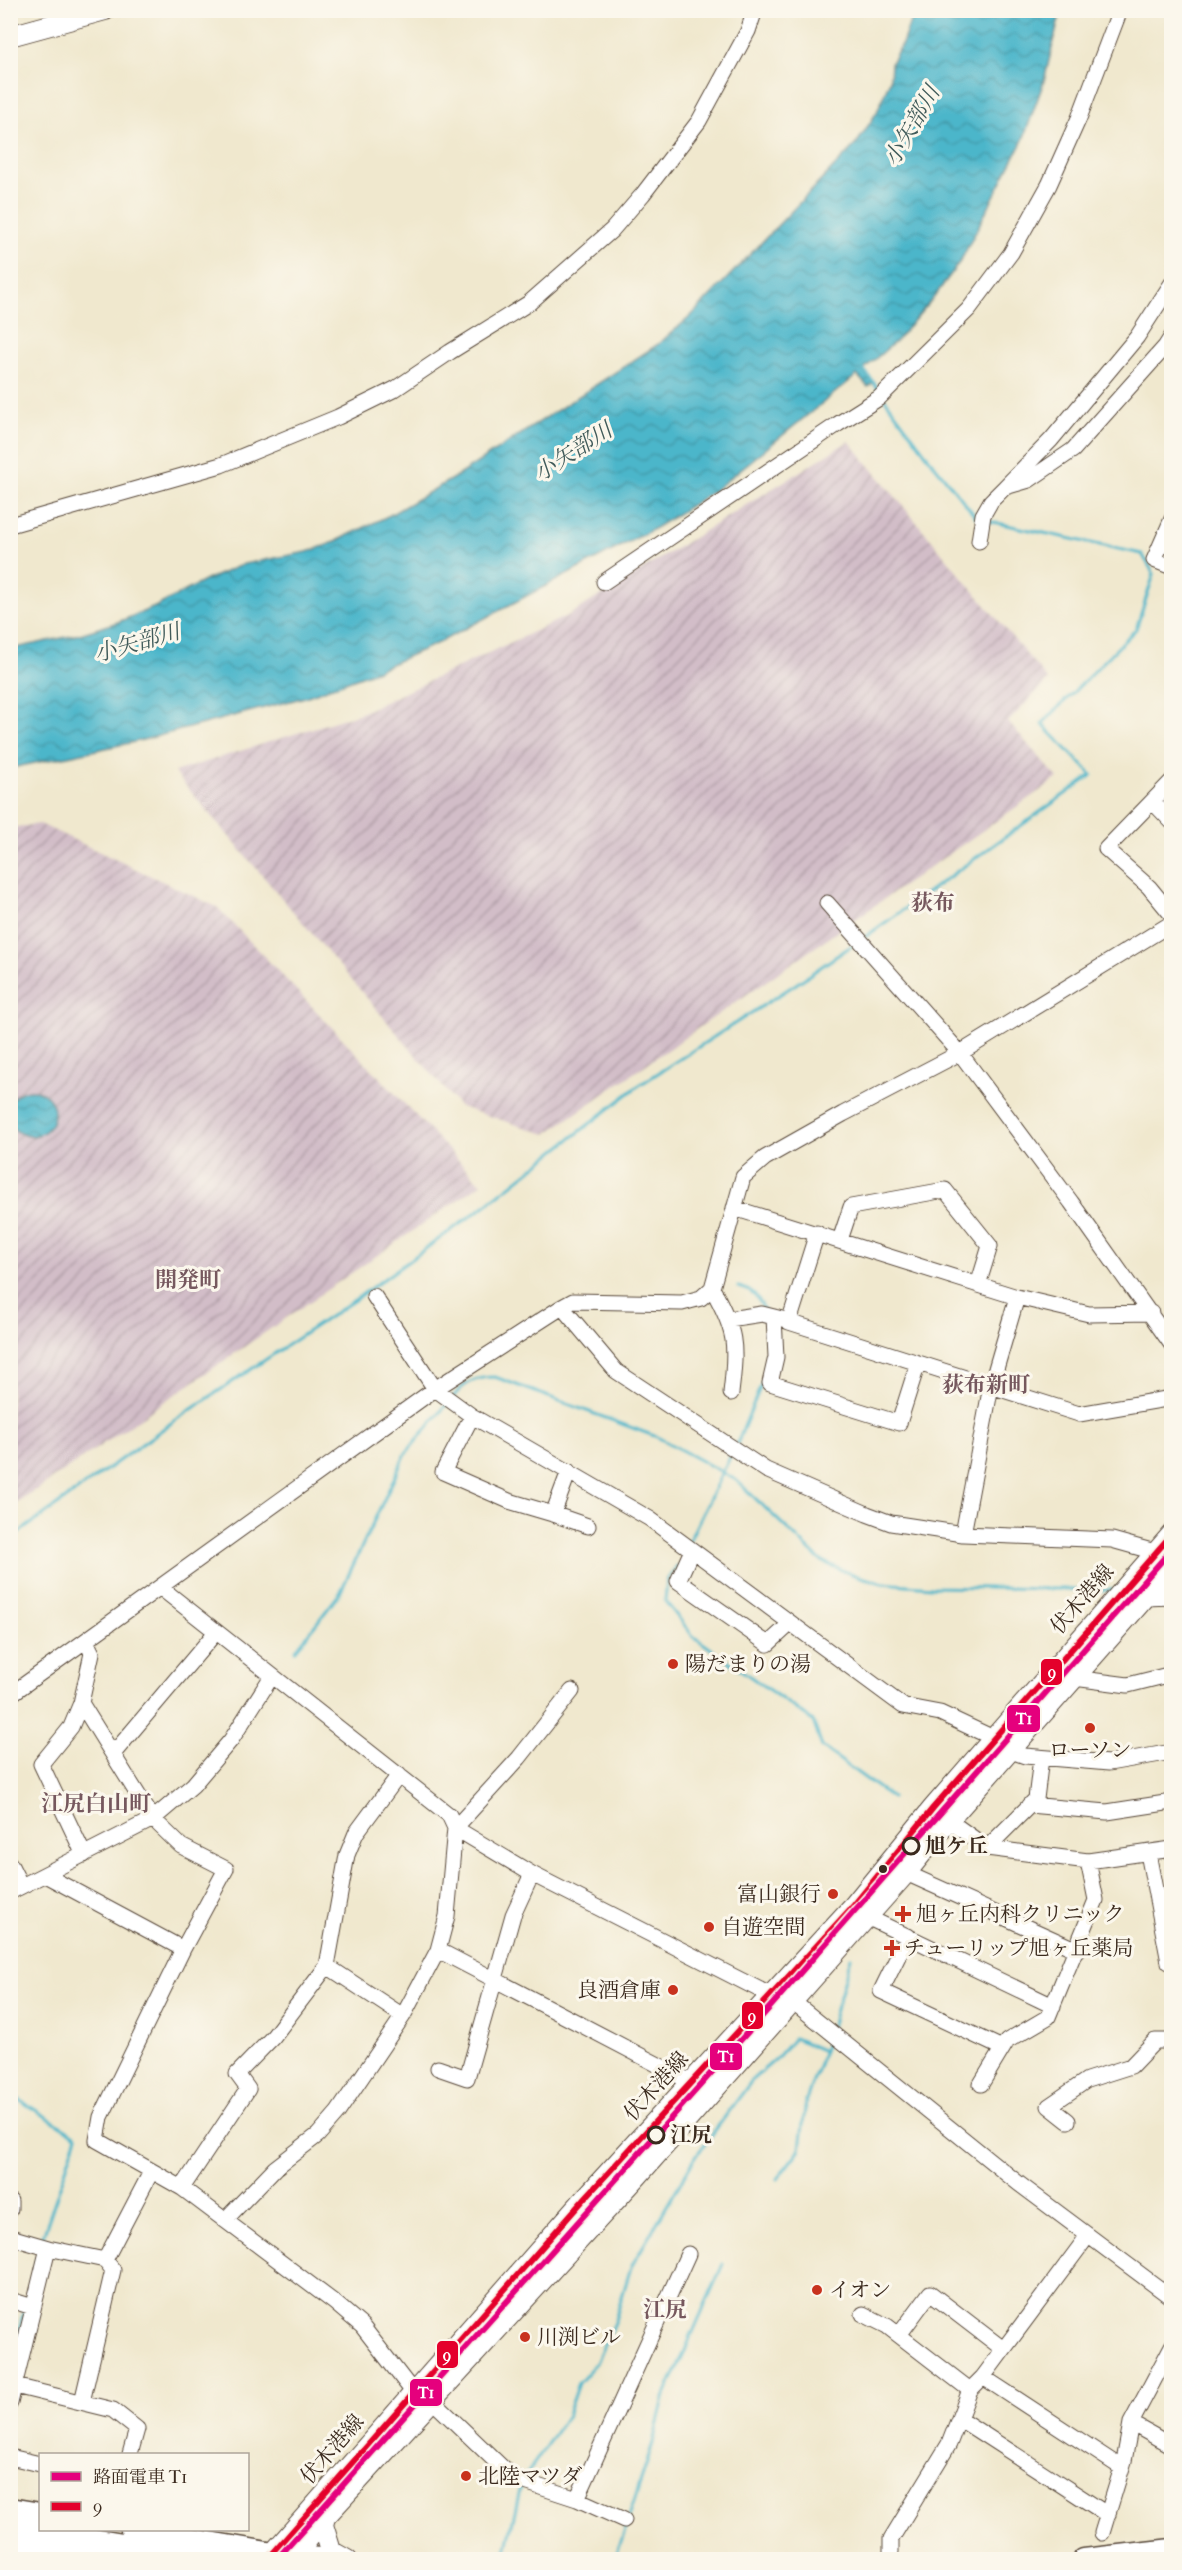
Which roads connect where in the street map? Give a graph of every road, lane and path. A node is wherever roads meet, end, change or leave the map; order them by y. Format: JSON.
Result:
{"nodes":[{"id":1,"x":105,"y":10,"type":"edge"},
{"id":2,"x":755,"y":10,"type":"edge"},
{"id":3,"x":1120,"y":10,"type":"edge"},
{"id":4,"x":10,"y":36,"type":"edge"},
{"id":5,"x":1172,"y":283,"type":"edge"},
{"id":6,"x":1172,"y":336,"type":"edge"},
{"id":7,"x":1005,"y":487,"type":"junction"},
{"id":8,"x":1172,"y":519,"type":"edge"},
{"id":9,"x":10,"y":525,"type":"edge"},
{"id":10,"x":979,"y":541,"type":"dead end"},
{"id":11,"x":1172,"y":567,"type":"edge"},
{"id":12,"x":604,"y":582,"type":"dead end"},
{"id":13,"x":1172,"y":781,"type":"edge"},
{"id":14,"x":1153,"y":802,"type":"junction"},
{"id":15,"x":1172,"y":822,"type":"edge"},
{"id":16,"x":827,"y":903,"type":"dead end"},
{"id":17,"x":1172,"y":915,"type":"edge"},
{"id":18,"x":1172,"y":923,"type":"edge"},
{"id":19,"x":960,"y":1053,"type":"junction"},
{"id":20,"x":734,"y":1208,"type":"junction"},
{"id":21,"x":818,"y":1233,"type":"junction"},
{"id":22,"x":840,"y":1240,"type":"junction"},
{"id":23,"x":978,"y":1285,"type":"junction"},
{"id":24,"x":712,"y":1288,"type":"junction"},
{"id":25,"x":374,"y":1296,"type":"dead end"},
{"id":26,"x":1017,"y":1297,"type":"junction"},
{"id":27,"x":562,"y":1307,"type":"junction"},
{"id":28,"x":1151,"y":1313,"type":"junction"},
{"id":29,"x":774,"y":1317,"type":"junction"},
{"id":30,"x":729,"y":1319,"type":"junction"},
{"id":31,"x":789,"y":1322,"type":"junction"},
{"id":32,"x":1172,"y":1345,"type":"edge"},
{"id":33,"x":918,"y":1363,"type":"junction"},
{"id":34,"x":991,"y":1386,"type":"junction"},
{"id":35,"x":435,"y":1389,"type":"junction"},
{"id":36,"x":731,"y":1393,"type":"dead end"},
{"id":37,"x":1172,"y":1398,"type":"edge"},
{"id":38,"x":472,"y":1416,"type":"junction"},
{"id":39,"x":569,"y":1471,"type":"junction"},
{"id":40,"x":553,"y":1514,"type":"junction"},
{"id":41,"x":588,"y":1526,"type":"dead end"},
{"id":42,"x":963,"y":1534,"type":"junction"},
{"id":43,"x":1172,"y":1534,"type":"edge"},
{"id":44,"x":692,"y":1550,"type":"junction"},
{"id":45,"x":1155,"y":1552,"type":"junction"},
{"id":46,"x":1172,"y":1567,"type":"edge"},
{"id":47,"x":161,"y":1588,"type":"junction"},
{"id":48,"x":1172,"y":1597,"type":"edge"},
{"id":49,"x":1144,"y":1598,"type":"junction"},
{"id":50,"x":791,"y":1623,"type":"junction"},
{"id":51,"x":216,"y":1632,"type":"junction"},
{"id":52,"x":86,"y":1641,"type":"junction"},
{"id":53,"x":1172,"y":1674,"type":"edge"},
{"id":54,"x":272,"y":1676,"type":"junction"},
{"id":55,"x":1074,"y":1678,"type":"junction"},
{"id":56,"x":572,"y":1691,"type":"dead end"},
{"id":57,"x":10,"y":1695,"type":"edge"},
{"id":58,"x":81,"y":1703,"type":"junction"},
{"id":59,"x":994,"y":1740,"type":"junction"},
{"id":60,"x":1011,"y":1751,"type":"junction"},
{"id":61,"x":1172,"y":1752,"type":"edge"},
{"id":62,"x":113,"y":1754,"type":"junction"},
{"id":63,"x":1041,"y":1758,"type":"junction"},
{"id":64,"x":399,"y":1775,"type":"junction"},
{"id":65,"x":1172,"y":1802,"type":"edge"},
{"id":66,"x":1029,"y":1806,"type":"junction"},
{"id":67,"x":941,"y":1814,"type":"junction"},
{"id":68,"x":153,"y":1819,"type":"junction"},
{"id":69,"x":455,"y":1828,"type":"junction"},
{"id":70,"x":987,"y":1848,"type":"junction"},
{"id":71,"x":1172,"y":1849,"type":"edge"},
{"id":72,"x":1148,"y":1853,"type":"junction"},
{"id":73,"x":84,"y":1855,"type":"junction"},
{"id":74,"x":1088,"y":1861,"type":"junction"},
{"id":75,"x":10,"y":1864,"type":"edge"},
{"id":76,"x":906,"y":1873,"type":"junction"},
{"id":77,"x":532,"y":1874,"type":"junction"},
{"id":78,"x":45,"y":1875,"type":"junction"},
{"id":79,"x":16,"y":1889,"type":"edge"},
{"id":80,"x":867,"y":1917,"type":"junction"},
{"id":81,"x":908,"y":1936,"type":"junction"},
{"id":82,"x":183,"y":1949,"type":"junction"},
{"id":83,"x":438,"y":1950,"type":"junction"},
{"id":84,"x":1077,"y":1950,"type":"junction"},
{"id":85,"x":1172,"y":1963,"type":"edge"},
{"id":86,"x":327,"y":1966,"type":"junction"},
{"id":87,"x":495,"y":1979,"type":"junction"},
{"id":88,"x":770,"y":1995,"type":"junction"},
{"id":89,"x":791,"y":2000,"type":"junction"},
{"id":90,"x":1053,"y":2006,"type":"junction"},
{"id":91,"x":403,"y":2016,"type":"junction"},
{"id":92,"x":1172,"y":2042,"type":"edge"},
{"id":93,"x":1002,"y":2048,"type":"junction"},
{"id":94,"x":438,"y":2068,"type":"dead end"},
{"id":95,"x":692,"y":2082,"type":"junction"},
{"id":96,"x":981,"y":2084,"type":"dead end"},
{"id":97,"x":1068,"y":2121,"type":"dead end"},
{"id":98,"x":151,"y":2172,"type":"junction"},
{"id":99,"x":182,"y":2188,"type":"junction"},
{"id":100,"x":10,"y":2201,"type":"edge"},
{"id":101,"x":10,"y":2209,"type":"edge"},
{"id":102,"x":225,"y":2220,"type":"junction"},
{"id":103,"x":10,"y":2237,"type":"edge"},
{"id":104,"x":1087,"y":2237,"type":"junction"},
{"id":105,"x":42,"y":2246,"type":"junction"},
{"id":106,"x":688,"y":2254,"type":"dead end"},
{"id":107,"x":105,"y":2260,"type":"junction"},
{"id":108,"x":1172,"y":2298,"type":"edge"},
{"id":109,"x":24,"y":2304,"type":"edge"},
{"id":110,"x":863,"y":2314,"type":"dead end"},
{"id":111,"x":899,"y":2335,"type":"junction"},
{"id":112,"x":1172,"y":2346,"type":"edge"},
{"id":113,"x":1003,"y":2349,"type":"junction"},
{"id":114,"x":1165,"y":2375,"type":"edge"},
{"id":115,"x":983,"y":2377,"type":"junction"},
{"id":116,"x":14,"y":2379,"type":"edge"},
{"id":117,"x":970,"y":2390,"type":"junction"},
{"id":118,"x":413,"y":2392,"type":"junction"},
{"id":119,"x":82,"y":2402,"type":"junction"},
{"id":120,"x":10,"y":2403,"type":"edge"},
{"id":121,"x":432,"y":2403,"type":"junction"},
{"id":122,"x":960,"y":2419,"type":"junction"},
{"id":123,"x":1131,"y":2423,"type":"junction"},
{"id":124,"x":1172,"y":2446,"type":"edge"},
{"id":125,"x":130,"y":2453,"type":"edge"},
{"id":126,"x":10,"y":2457,"type":"edge"},
{"id":127,"x":39,"y":2464,"type":"edge"},
{"id":128,"x":1122,"y":2468,"type":"junction"},
{"id":129,"x":577,"y":2499,"type":"junction"},
{"id":130,"x":10,"y":2509,"type":"edge"},
{"id":131,"x":39,"y":2514,"type":"edge"},
{"id":132,"x":1108,"y":2515,"type":"junction"},
{"id":133,"x":325,"y":2517,"type":"junction"},
{"id":134,"x":624,"y":2520,"type":"dead end"},
{"id":135,"x":10,"y":2526,"type":"edge"},
{"id":136,"x":39,"y":2531,"type":"edge"},
{"id":137,"x":40,"y":2531,"type":"edge"},
{"id":138,"x":143,"y":2531,"type":"edge"},
{"id":139,"x":1102,"y":2534,"type":"dead end"},
{"id":140,"x":10,"y":2544,"type":"edge"},
{"id":141,"x":1172,"y":2550,"type":"edge"},
{"id":142,"x":891,"y":2552,"type":"dead end"},
{"id":143,"x":282,"y":2557,"type":"edge"},
{"id":144,"x":113,"y":2559,"type":"edge"},
{"id":145,"x":211,"y":2559,"type":"edge"},
{"id":146,"x":331,"y":2559,"type":"edge"},
{"id":147,"x":347,"y":2559,"type":"edge"},
{"id":148,"x":1084,"y":2559,"type":"edge"}],
"edges":[{"from":1,"to":4,"type":"main road"},
{"from":2,"to":9,"type":"street"},
{"from":3,"to":12,"type":"street"},
{"from":5,"to":7,"type":"street"},
{"from":6,"to":7,"type":"street"},
{"from":7,"to":10,"type":"street"},
{"from":8,"to":11,"type":"street"},
{"from":13,"to":14,"type":"street"},
{"from":14,"to":15,"type":"street"},
{"from":14,"to":17,"type":"street"},
{"from":16,"to":19,"type":"street"},
{"from":18,"to":19,"type":"street"},
{"from":19,"to":20,"type":"street"},
{"from":19,"to":28,"type":"street"},
{"from":20,"to":21,"type":"street"},
{"from":20,"to":24,"type":"street"},
{"from":21,"to":22,"type":"street"},
{"from":21,"to":31,"type":"street"},
{"from":22,"to":23,"type":"street"},
{"from":22,"to":23,"type":"street"},
{"from":23,"to":26,"type":"street"},
{"from":24,"to":27,"type":"street"},
{"from":24,"to":30,"type":"street"},
{"from":25,"to":35,"type":"street"},
{"from":26,"to":28,"type":"street"},
{"from":26,"to":34,"type":"street"},
{"from":27,"to":35,"type":"street"},
{"from":27,"to":42,"type":"street"},
{"from":28,"to":32,"type":"street"},
{"from":29,"to":30,"type":"street"},
{"from":29,"to":31,"type":"street"},
{"from":29,"to":33,"type":"street"},
{"from":30,"to":36,"type":"street"},
{"from":31,"to":33,"type":"street"},
{"from":33,"to":34,"type":"street"},
{"from":34,"to":37,"type":"street"},
{"from":34,"to":42,"type":"street"},
{"from":35,"to":38,"type":"street"},
{"from":35,"to":47,"type":"street"},
{"from":38,"to":39,"type":"street"},
{"from":38,"to":40,"type":"street"},
{"from":39,"to":40,"type":"street"},
{"from":39,"to":44,"type":"street"},
{"from":40,"to":41,"type":"street"},
{"from":42,"to":45,"type":"street"},
{"from":43,"to":45,"type":"main road","name":"伏木港線"},
{"from":44,"to":50,"type":"street"},
{"from":44,"to":50,"type":"street"},
{"from":45,"to":59,"type":"main road","name":"伏木港線"},
{"from":46,"to":49,"type":"main road","name":"伏木港線"},
{"from":47,"to":51,"type":"street"},
{"from":47,"to":52,"type":"street"},
{"from":48,"to":49,"type":"street"},
{"from":49,"to":55,"type":"main road","name":"伏木港線"},
{"from":50,"to":59,"type":"street"},
{"from":51,"to":54,"type":"street"},
{"from":51,"to":62,"type":"street"},
{"from":52,"to":57,"type":"street"},
{"from":52,"to":58,"type":"street"},
{"from":53,"to":55,"type":"street"},
{"from":54,"to":64,"type":"street"},
{"from":54,"to":68,"type":"street"},
{"from":55,"to":60,"type":"main road","name":"伏木港線"},
{"from":56,"to":69,"type":"street"},
{"from":58,"to":62,"type":"street"},
{"from":58,"to":73,"type":"street"},
{"from":59,"to":60,"type":"street"},
{"from":59,"to":67,"type":"main road","name":"伏木港線"},
{"from":60,"to":63,"type":"street"},
{"from":60,"to":67,"type":"main road","name":"伏木港線"},
{"from":61,"to":63,"type":"street"},
{"from":62,"to":68,"type":"street"},
{"from":63,"to":66,"type":"street"},
{"from":64,"to":69,"type":"street"},
{"from":64,"to":86,"type":"street"},
{"from":65,"to":66,"type":"street"},
{"from":66,"to":70,"type":"street"},
{"from":67,"to":70,"type":"street"},
{"from":67,"to":76,"type":"main road","name":"伏木港線"},
{"from":67,"to":88,"type":"main road","name":"伏木港線"},
{"from":68,"to":73,"type":"street"},
{"from":68,"to":82,"type":"street"},
{"from":69,"to":77,"type":"street"},
{"from":69,"to":83,"type":"street"},
{"from":70,"to":74,"type":"street"},
{"from":71,"to":72,"type":"street"},
{"from":72,"to":74,"type":"street"},
{"from":72,"to":85,"type":"street"},
{"from":73,"to":78,"type":"street"},
{"from":74,"to":84,"type":"street"},
{"from":75,"to":79,"type":"street"},
{"from":76,"to":80,"type":"main road","name":"伏木港線"},
{"from":76,"to":84,"type":"street"},
{"from":77,"to":87,"type":"street"},
{"from":77,"to":88,"type":"street"},
{"from":78,"to":79,"type":"street"},
{"from":78,"to":82,"type":"street"},
{"from":80,"to":81,"type":"street"},
{"from":80,"to":89,"type":"main road","name":"伏木港線"},
{"from":81,"to":90,"type":"street"},
{"from":81,"to":93,"type":"street"},
{"from":82,"to":98,"type":"street"},
{"from":83,"to":87,"type":"street"},
{"from":83,"to":91,"type":"street"},
{"from":84,"to":90,"type":"street"},
{"from":86,"to":91,"type":"street"},
{"from":86,"to":99,"type":"street"},
{"from":87,"to":94,"type":"street"},
{"from":87,"to":95,"type":"street"},
{"from":88,"to":89,"type":"street"},
{"from":88,"to":95,"type":"main road","name":"伏木港線"},
{"from":89,"to":104,"type":"street"},
{"from":89,"to":121,"type":"main road","name":"伏木港線"},
{"from":90,"to":93,"type":"street"},
{"from":91,"to":102,"type":"street"},
{"from":92,"to":97,"type":"street"},
{"from":93,"to":96,"type":"street"},
{"from":95,"to":118,"type":"main road","name":"伏木港線"},
{"from":98,"to":99,"type":"street"},
{"from":98,"to":107,"type":"street"},
{"from":99,"to":102,"type":"street"},
{"from":100,"to":101,"type":"street"},
{"from":102,"to":118,"type":"street"},
{"from":103,"to":105,"type":"street"},
{"from":104,"to":108,"type":"street"},
{"from":104,"to":113,"type":"street"},
{"from":105,"to":107,"type":"street"},
{"from":105,"to":109,"type":"street"},
{"from":106,"to":129,"type":"street"},
{"from":107,"to":119,"type":"street"},
{"from":109,"to":116,"type":"street"},
{"from":110,"to":111,"type":"street"},
{"from":111,"to":113,"type":"street"},
{"from":111,"to":117,"type":"street"},
{"from":112,"to":114,"type":"street"},
{"from":113,"to":115,"type":"street"},
{"from":114,"to":123,"type":"street"},
{"from":115,"to":117,"type":"street"},
{"from":115,"to":128,"type":"street"},
{"from":116,"to":119,"type":"street"},
{"from":116,"to":120,"type":"street"},
{"from":117,"to":122,"type":"street"},
{"from":118,"to":121,"type":"street"},
{"from":118,"to":143,"type":"main road","name":"伏木港線"},
{"from":119,"to":125,"type":"street"},
{"from":121,"to":129,"type":"street"},
{"from":121,"to":133,"type":"main road","name":"伏木港線"},
{"from":122,"to":132,"type":"street"},
{"from":122,"to":142,"type":"street"},
{"from":123,"to":124,"type":"street"},
{"from":123,"to":128,"type":"street"},
{"from":126,"to":127,"type":"street"},
{"from":128,"to":132,"type":"street"},
{"from":129,"to":134,"type":"street"},
{"from":130,"to":131,"type":"highway"},
{"from":132,"to":139,"type":"street"},
{"from":133,"to":143,"type":"main road","name":"伏木港線"},
{"from":133,"to":147,"type":"main road"},
{"from":135,"to":136,"type":"highway"},
{"from":137,"to":145,"type":"highway"},
{"from":138,"to":143,"type":"highway"},
{"from":140,"to":144,"type":"highway"},
{"from":141,"to":148,"type":"highway"},
{"from":143,"to":146,"type":"highway"}]}
